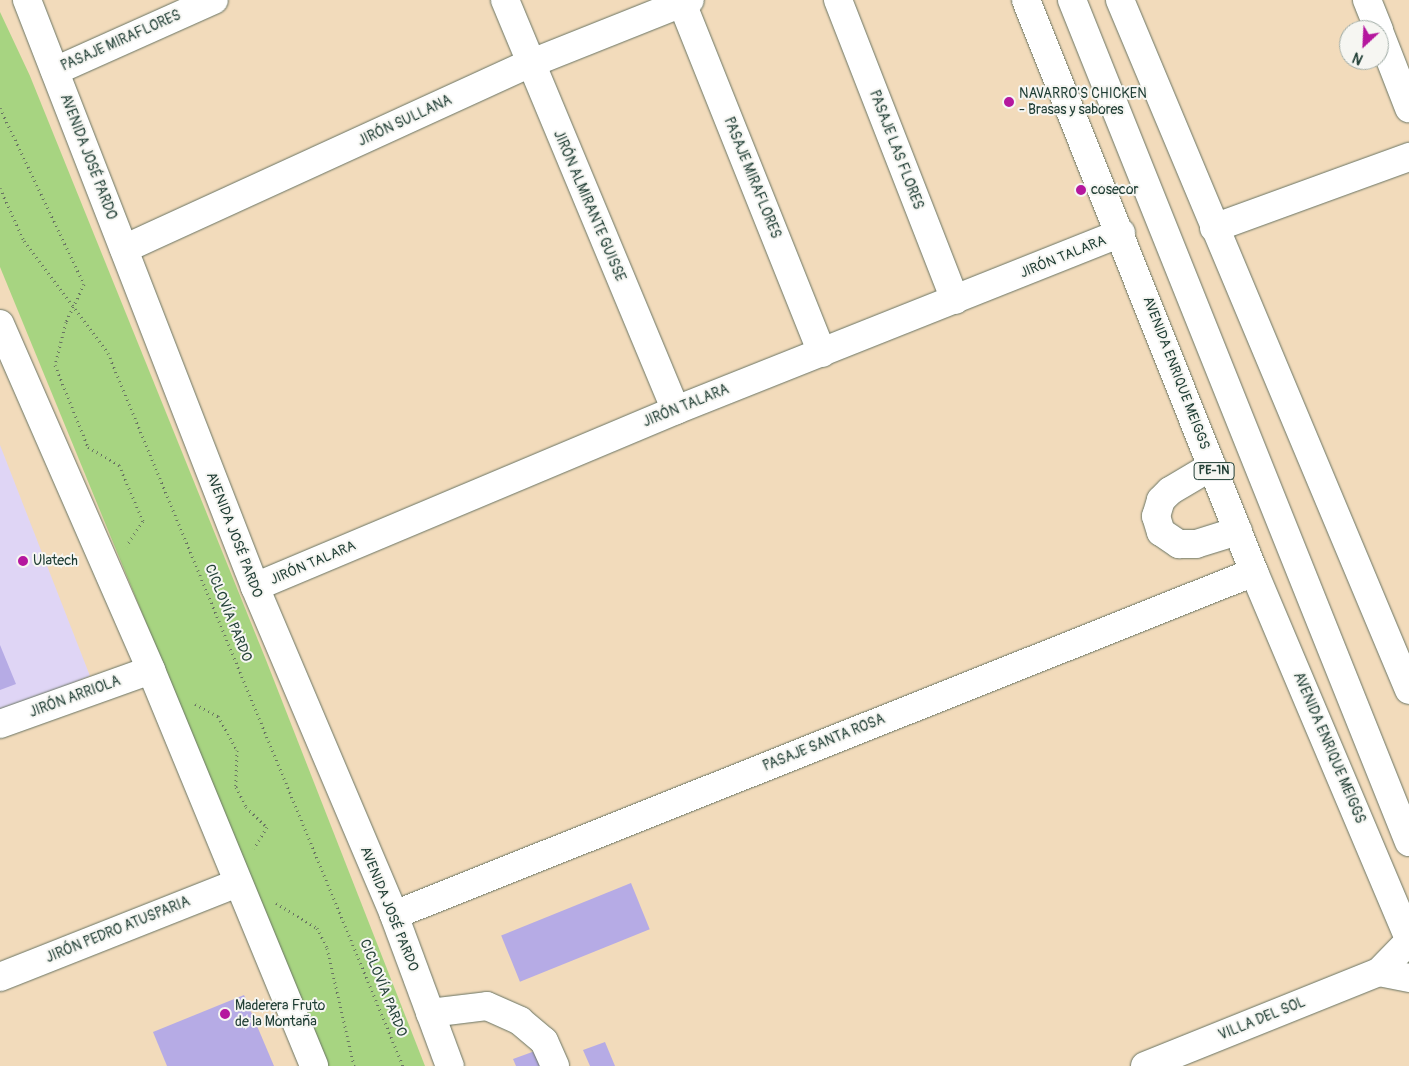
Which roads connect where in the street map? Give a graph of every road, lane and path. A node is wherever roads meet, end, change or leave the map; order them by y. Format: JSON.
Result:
{"nodes":[{"id":1,"x":27,"y":0,"type":"edge"},
{"id":2,"x":214,"y":0,"type":"edge"},
{"id":3,"x":505,"y":0,"type":"edge"},
{"id":4,"x":838,"y":0,"type":"edge"},
{"id":5,"x":1026,"y":0,"type":"edge"},
{"id":6,"x":1072,"y":0,"type":"edge"},
{"id":7,"x":1120,"y":0,"type":"edge"},
{"id":8,"x":1367,"y":0,"type":"edge"},
{"id":9,"x":686,"y":2,"type":"edge"},
{"id":10,"x":1375,"y":20,"type":"edge"},
{"id":11,"x":1389,"y":57,"type":"edge"},
{"id":12,"x":529,"y":64,"type":"junction"},
{"id":13,"x":55,"y":71,"type":"junction"},
{"id":14,"x":0,"y":108,"type":"edge"},
{"id":15,"x":1409,"y":108,"type":"edge"},
{"id":16,"x":1409,"y":158,"type":"edge"},
{"id":17,"x":0,"y":188,"type":"edge"},
{"id":18,"x":1214,"y":228,"type":"junction"},
{"id":19,"x":1121,"y":233,"type":"junction"},
{"id":20,"x":124,"y":250,"type":"junction"},
{"id":21,"x":955,"y":300,"type":"junction"},
{"id":22,"x":74,"y":306,"type":"junction"},
{"id":23,"x":0,"y":324,"type":"edge"},
{"id":24,"x":822,"y":353,"type":"junction"},
{"id":25,"x":676,"y":410,"type":"junction"},
{"id":26,"x":1212,"y":466,"type":"junction"},
{"id":27,"x":1238,"y":530,"type":"junction"},
{"id":28,"x":125,"y":548,"type":"dead end"},
{"id":29,"x":1254,"y":572,"type":"junction"},
{"id":30,"x":255,"y":587,"type":"junction"},
{"id":31,"x":150,"y":670,"type":"junction"},
{"id":32,"x":1409,"y":690,"type":"edge"},
{"id":33,"x":186,"y":700,"type":"dead end"},
{"id":34,"x":0,"y":724,"type":"edge"},
{"id":35,"x":1409,"y":842,"type":"edge"},
{"id":36,"x":254,"y":856,"type":"dead end"},
{"id":37,"x":237,"y":883,"type":"junction"},
{"id":38,"x":273,"y":902,"type":"dead end"},
{"id":39,"x":394,"y":915,"type":"junction"},
{"id":40,"x":1409,"y":940,"type":"edge"},
{"id":41,"x":1379,"y":972,"type":"junction"},
{"id":42,"x":0,"y":978,"type":"edge"},
{"id":43,"x":1409,"y":978,"type":"edge"},
{"id":44,"x":430,"y":1013,"type":"junction"},
{"id":45,"x":314,"y":1066,"type":"edge"},
{"id":46,"x":354,"y":1066,"type":"edge"},
{"id":47,"x":403,"y":1066,"type":"edge"},
{"id":48,"x":450,"y":1066,"type":"edge"},
{"id":49,"x":555,"y":1066,"type":"edge"},
{"id":50,"x":1145,"y":1066,"type":"edge"}],
"edges":[{"from":1,"to":13,"type":"main road","name":"AVENIDA JOSÉ PARDO"},
{"from":2,"to":13,"type":"main road","name":"PASAJE MIRAFLORES"},
{"from":3,"to":12,"type":"main road","name":"JIRÓN ALMIRANTE GUISSE"},
{"from":4,"to":21,"type":"main road","name":"PASAJE LAS FLORES"},
{"from":5,"to":19,"type":"main road","name":"AVENIDA ENRIQUE MEIGGS","number":"PE-1N"},
{"from":6,"to":35,"type":"main road","number":"PE-1N"},
{"from":7,"to":18,"type":"main road"},
{"from":8,"to":10,"type":"main road"},
{"from":9,"to":12,"type":"main road","name":"JIRÓN SULLANA"},
{"from":9,"to":24,"type":"main road","name":"PASAJE MIRAFLORES"},
{"from":11,"to":15,"type":"main road"},
{"from":12,"to":20,"type":"main road","name":"JIRÓN SULLANA"},
{"from":12,"to":25,"type":"main road","name":"JIRÓN ALMIRANTE GUISSE"},
{"from":13,"to":20,"type":"main road","name":"AVENIDA JOSÉ PARDO"},
{"from":14,"to":22,"type":"path"},
{"from":16,"to":18,"type":"main road"},
{"from":17,"to":22,"type":"path","name":"CICLOVÍA PARDO"},
{"from":18,"to":32,"type":"main road"},
{"from":19,"to":21,"type":"main road","name":"JIRÓN TALARA"},
{"from":19,"to":26,"type":"main road","name":"AVENIDA ENRIQUE MEIGGS","number":"PE-1N"},
{"from":20,"to":30,"type":"main road","name":"AVENIDA JOSÉ PARDO"},
{"from":21,"to":24,"type":"main road","name":"JIRÓN TALARA"},
{"from":22,"to":28,"type":"path"},
{"from":22,"to":47,"type":"path","name":"CICLOVÍA PARDO"},
{"from":23,"to":31,"type":"main road"},
{"from":24,"to":25,"type":"main road","name":"JIRÓN TALARA"},
{"from":25,"to":30,"type":"main road","name":"JIRÓN TALARA"},
{"from":26,"to":27,"type":"main road","name":"AVENIDA ENRIQUE MEIGGS","number":"PE-1N"},
{"from":26,"to":27,"type":"main road"},
{"from":27,"to":29,"type":"main road","name":"AVENIDA ENRIQUE MEIGGS","number":"PE-1N"},
{"from":29,"to":39,"type":"main road","name":"PASAJE SANTA ROSA"},
{"from":29,"to":40,"type":"main road","name":"AVENIDA ENRIQUE MEIGGS","number":"PE-1N"},
{"from":30,"to":39,"type":"main road","name":"AVENIDA JOSÉ PARDO"},
{"from":31,"to":34,"type":"main road","name":"JIRÓN ARRIOLA"},
{"from":31,"to":37,"type":"main road"},
{"from":33,"to":36,"type":"path"},
{"from":37,"to":42,"type":"main road","name":"JIRÓN PEDRO ATUSPARIA"},
{"from":37,"to":45,"type":"main road"},
{"from":38,"to":46,"type":"path"},
{"from":39,"to":44,"type":"main road","name":"AVENIDA JOSÉ PARDO"},
{"from":40,"to":41,"type":"main road"},
{"from":41,"to":43,"type":"main road"},
{"from":41,"to":50,"type":"main road","name":"VILLA DEL SOL"},
{"from":44,"to":48,"type":"main road","name":"AVENIDA JOSÉ PARDO"},
{"from":44,"to":49,"type":"main road"}]}
